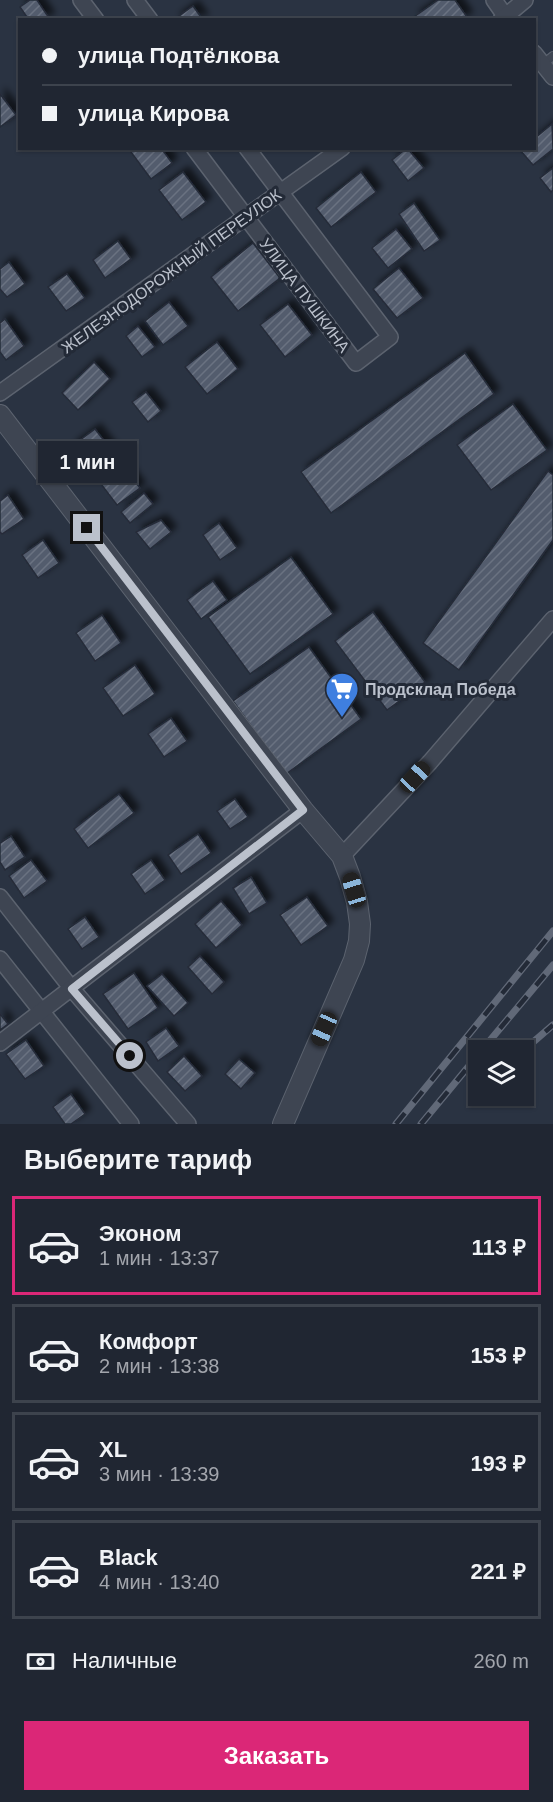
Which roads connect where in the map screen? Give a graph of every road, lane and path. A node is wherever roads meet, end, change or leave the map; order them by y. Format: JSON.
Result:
{"nodes":[{"id":1,"x":81,"y":0,"type":"edge"},
{"id":2,"x":135,"y":0,"type":"edge"},
{"id":3,"x":494,"y":0,"type":"edge"},
{"id":4,"x":525,"y":0,"type":"edge"},
{"id":5,"x":94,"y":18,"type":"edge"},
{"id":6,"x":148,"y":18,"type":"edge"},
{"id":7,"x":505,"y":18,"type":"edge"},
{"id":8,"x":543,"y":58,"type":"edge"},
{"id":9,"x":553,"y":77,"type":"edge"},
{"id":10,"x":196,"y":150,"type":"edge"},
{"id":11,"x":248,"y":150,"type":"edge"},
{"id":12,"x":339,"y":150,"type":"edge"},
{"id":13,"x":280,"y":193,"type":"junction"},
{"id":14,"x":245,"y":216,"type":"junction"},
{"id":15,"x":0,"y":393,"type":"edge"},
{"id":16,"x":0,"y":415,"type":"edge"},
{"id":17,"x":553,"y":619,"type":"edge"},
{"id":18,"x":303,"y":810,"type":"junction"},
{"id":19,"x":342,"y":856,"type":"junction"},
{"id":20,"x":0,"y":897,"type":"edge"},
{"id":21,"x":0,"y":959,"type":"edge"},
{"id":22,"x":72,"y":989,"type":"junction"},
{"id":23,"x":42,"y":1012,"type":"junction"},
{"id":24,"x":0,"y":1043,"type":"edge"},
{"id":25,"x":131,"y":1124,"type":"edge"},
{"id":26,"x":188,"y":1124,"type":"edge"},
{"id":27,"x":283,"y":1124,"type":"edge"}],
"edges":[{"from":1,"to":5,"type":"street"},
{"from":2,"to":6,"type":"street"},
{"from":3,"to":7,"type":"street"},
{"from":4,"to":7,"type":"street"},
{"from":8,"to":9,"type":"street"},
{"from":10,"to":14,"type":"street","name":"УЛИЦА ПУШКИНА"},
{"from":11,"to":13,"type":"street","name":"УЛИЦА ПУШКИНА"},
{"from":12,"to":13,"type":"street","name":"ЖЕЛЕЗНОДОРОЖНЫЙ ПЕРЕУЛОК"},
{"from":13,"to":14,"type":"street","name":"ЖЕЛЕЗНОДОРОЖНЫЙ ПЕРЕУЛОК"},
{"from":13,"to":14,"type":"street","name":"УЛИЦА ПУШКИНА"},
{"from":14,"to":15,"type":"street","name":"ЖЕЛЕЗНОДОРОЖНЫЙ ПЕРЕУЛОК"},
{"from":16,"to":18,"type":"street"},
{"from":17,"to":19,"type":"street"},
{"from":18,"to":19,"type":"street"},
{"from":18,"to":22,"type":"street"},
{"from":19,"to":27,"type":"street"},
{"from":20,"to":22,"type":"street"},
{"from":21,"to":23,"type":"street"},
{"from":22,"to":23,"type":"street"},
{"from":22,"to":26,"type":"street"},
{"from":23,"to":24,"type":"street"},
{"from":23,"to":25,"type":"street"}]}
